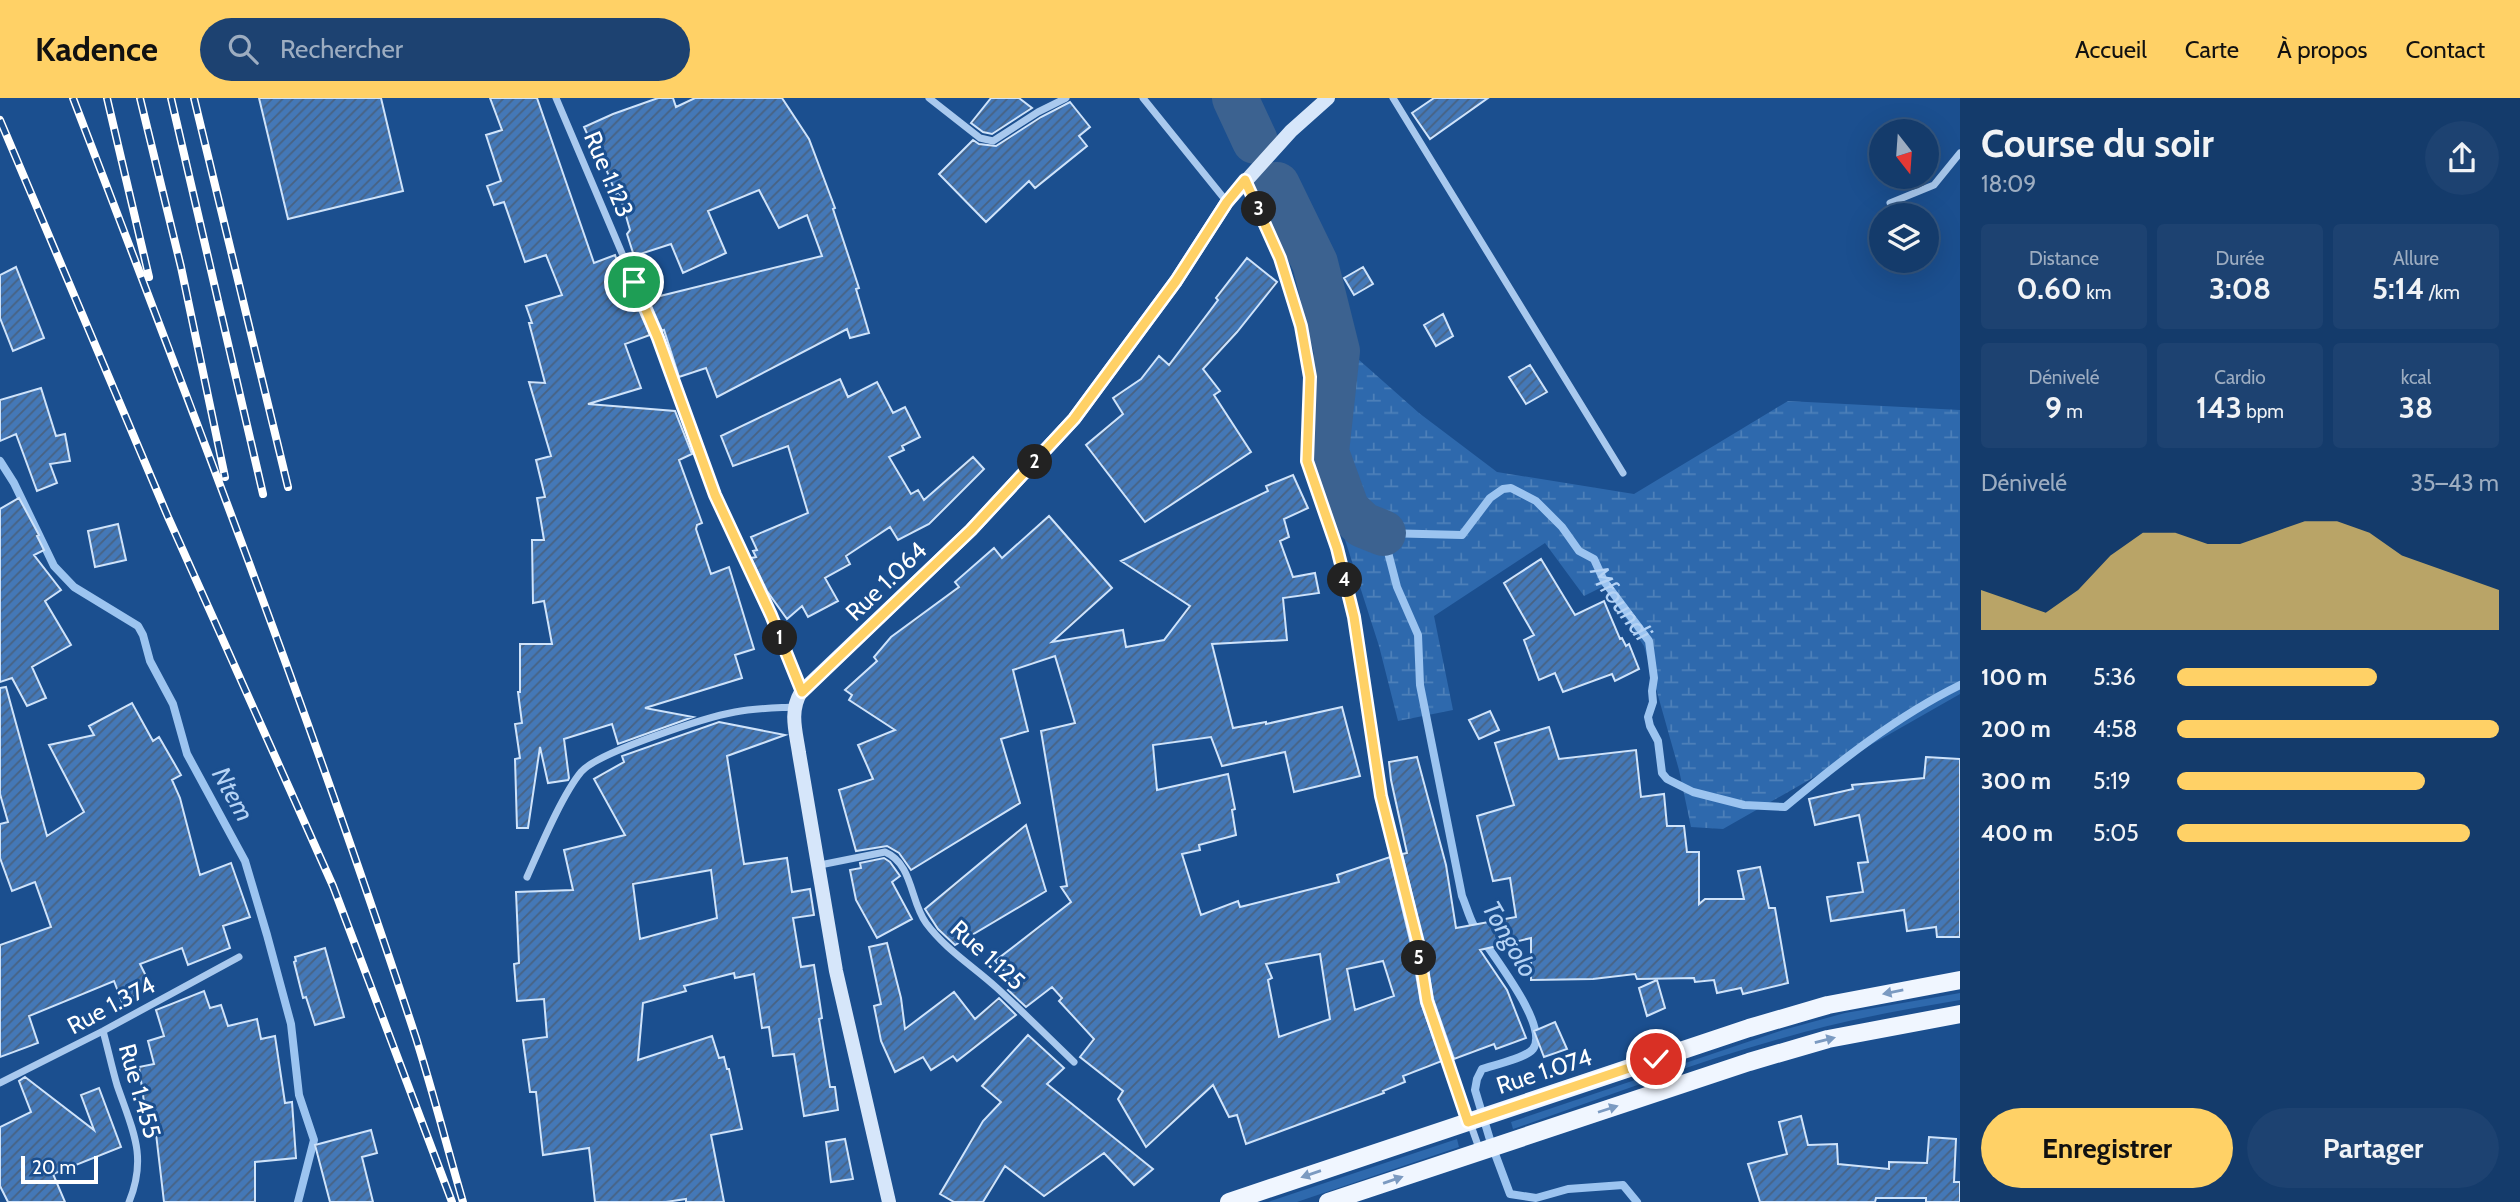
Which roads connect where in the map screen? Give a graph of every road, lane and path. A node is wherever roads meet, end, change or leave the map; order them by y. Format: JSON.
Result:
{"nodes":[{"id":1,"x":556,"y":98,"type":"edge"},
{"id":2,"x":929,"y":98,"type":"edge"},
{"id":3,"x":1066,"y":98,"type":"edge"},
{"id":4,"x":1143,"y":98,"type":"edge"},
{"id":5,"x":1328,"y":98,"type":"edge"},
{"id":6,"x":1393,"y":98,"type":"edge"},
{"id":7,"x":1960,"y":153,"type":"edge"},
{"id":8,"x":1245,"y":180,"type":"junction"},
{"id":9,"x":1227,"y":202,"type":"junction"},
{"id":10,"x":1890,"y":203,"type":"dead end"},
{"id":11,"x":1623,"y":473,"type":"dead end"},
{"id":12,"x":802,"y":692,"type":"junction"},
{"id":13,"x":794,"y":707,"type":"junction"},
{"id":14,"x":820,"y":865,"type":"junction"},
{"id":15,"x":527,"y":877,"type":"dead end"},
{"id":16,"x":239,"y":957,"type":"dead end"},
{"id":17,"x":1960,"y":980,"type":"edge"},
{"id":18,"x":1960,"y":1014,"type":"edge"},
{"id":19,"x":103,"y":1031,"type":"junction"},
{"id":20,"x":1074,"y":1062,"type":"dead end"},
{"id":21,"x":0,"y":1083,"type":"edge"},
{"id":22,"x":1468,"y":1122,"type":"junction"},
{"id":23,"x":1480,"y":1151,"type":"junction"},
{"id":24,"x":130,"y":1202,"type":"edge"},
{"id":25,"x":886,"y":1202,"type":"edge"},
{"id":26,"x":1228,"y":1202,"type":"edge"},
{"id":27,"x":1328,"y":1202,"type":"edge"}],
"edges":[{"from":1,"to":12,"type":"street","name":"Rue 1.123"},
{"from":2,"to":3,"type":"street"},
{"from":4,"to":9,"type":"street"},
{"from":5,"to":8,"type":"main road","name":"Rue 1.064"},
{"from":6,"to":11,"type":"street"},
{"from":7,"to":10,"type":"street"},
{"from":8,"to":9,"type":"main road","name":"Rue 1.064"},
{"from":8,"to":22,"type":"street"},
{"from":9,"to":12,"type":"main road","name":"Rue 1.064"},
{"from":12,"to":13,"type":"main road","name":"Rue 1.064"},
{"from":13,"to":14,"type":"main road"},
{"from":13,"to":15,"type":"street"},
{"from":14,"to":20,"type":"street","name":"Rue 1.125"},
{"from":14,"to":25,"type":"main road"},
{"from":16,"to":19,"type":"street","name":"Rue 1.374"},
{"from":17,"to":22,"type":"main road","name":"Rue 1.074","one_way":true},
{"from":23,"to":18,"type":"main road","one_way":true},
{"from":19,"to":21,"type":"street","name":"Rue 1.374"},
{"from":19,"to":24,"type":"street","name":"Rue 1.455"},
{"from":22,"to":23,"type":"street"},
{"from":22,"to":26,"type":"main road","name":"Rue 1.074","one_way":true},
{"from":27,"to":23,"type":"main road","one_way":true}]}
